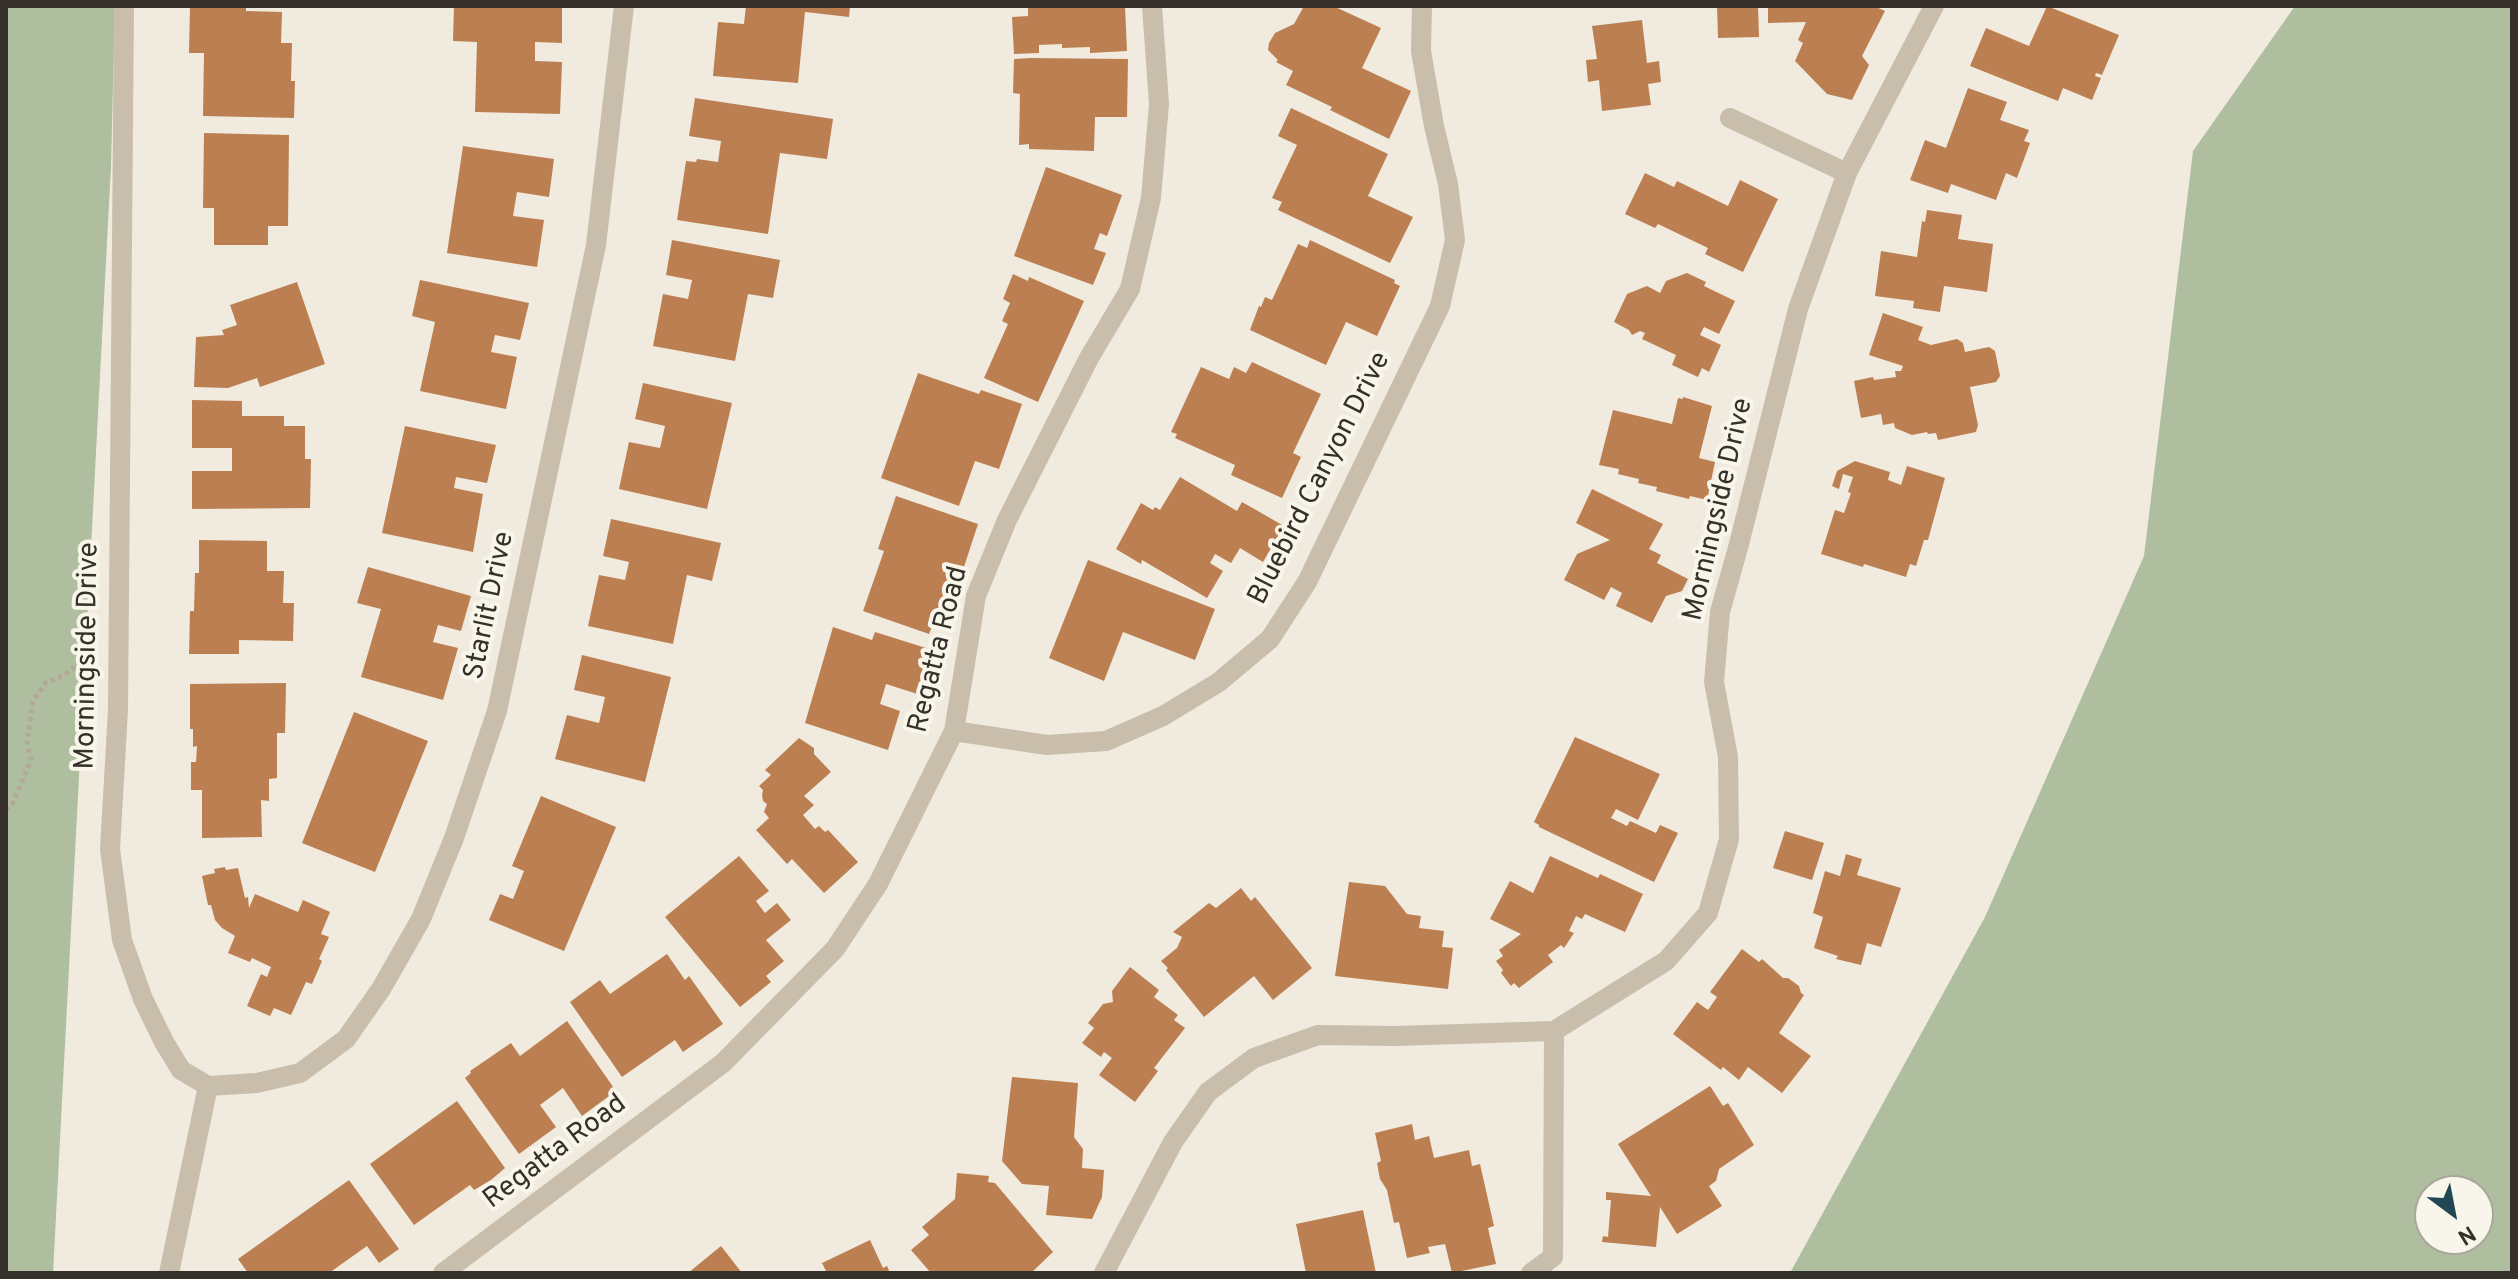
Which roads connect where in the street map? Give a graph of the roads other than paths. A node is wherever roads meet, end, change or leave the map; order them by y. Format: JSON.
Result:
{"nodes":[{"id":1,"x":124,"y":6,"type":"edge"},
{"id":2,"x":624,"y":6,"type":"edge"},
{"id":3,"x":1152,"y":6,"type":"edge"},
{"id":4,"x":1422,"y":6,"type":"edge"},
{"id":5,"x":1934,"y":6,"type":"edge"},
{"id":6,"x":1730,"y":118,"type":"dead end"},
{"id":7,"x":1847,"y":173,"type":"junction"},
{"id":8,"x":954,"y":731,"type":"junction"},
{"id":9,"x":1554,"y":1031,"type":"junction"},
{"id":10,"x":208,"y":1086,"type":"junction"},
{"id":11,"x":169,"y":1273,"type":"edge"},
{"id":12,"x":443,"y":1273,"type":"edge"},
{"id":13,"x":1104,"y":1273,"type":"edge"},
{"id":14,"x":1531,"y":1273,"type":"edge"}],
"edges":[{"from":1,"to":10,"type":"street","name":"Morningside Drive"},
{"from":2,"to":10,"type":"street","name":"Starlit Drive"},
{"from":3,"to":8,"type":"street","name":"Regatta Road"},
{"from":4,"to":8,"type":"street","name":"Bluebird Canyon Drive"},
{"from":5,"to":7,"type":"street","name":"Morningside Drive"},
{"from":6,"to":7,"type":"street"},
{"from":7,"to":9,"type":"street","name":"Morningside Drive"},
{"from":8,"to":12,"type":"street","name":"Regatta Road"},
{"from":9,"to":13,"type":"street"},
{"from":9,"to":14,"type":"street"},
{"from":10,"to":11,"type":"street"}]}
